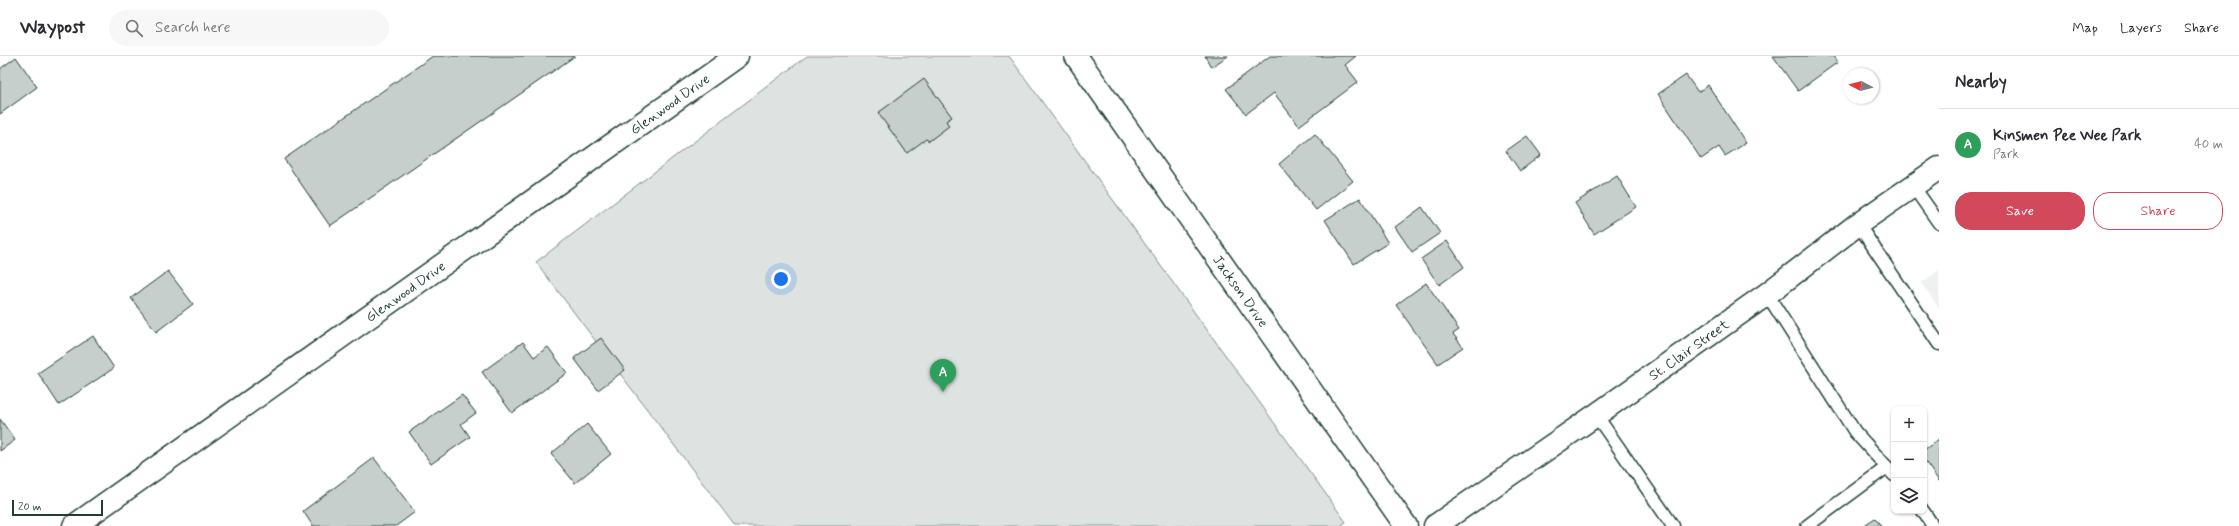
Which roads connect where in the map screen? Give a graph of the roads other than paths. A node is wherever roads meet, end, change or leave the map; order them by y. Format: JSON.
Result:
{"nodes":[{"id":1,"x":737,"y":56,"type":"edge"},
{"id":2,"x":1076,"y":56,"type":"edge"},
{"id":3,"x":1939,"y":168,"type":"edge"},
{"id":4,"x":1913,"y":186,"type":"junction"},
{"id":5,"x":1939,"y":223,"type":"edge"},
{"id":6,"x":1858,"y":224,"type":"junction"},
{"id":7,"x":1767,"y":294,"type":"junction"},
{"id":8,"x":1939,"y":344,"type":"edge"},
{"id":9,"x":1596,"y":415,"type":"junction"},
{"id":10,"x":1890,"y":471,"type":"edge"},
{"id":11,"x":1924,"y":514,"type":"edge"},
{"id":12,"x":74,"y":526,"type":"edge"},
{"id":13,"x":1406,"y":526,"type":"edge"},
{"id":14,"x":1435,"y":526,"type":"edge"},
{"id":15,"x":1673,"y":526,"type":"edge"},
{"id":16,"x":1807,"y":526,"type":"edge"},
{"id":17,"x":1933,"y":526,"type":"edge"}],
"edges":[{"from":1,"to":12,"type":"street","name":"Glenwood Drive"},
{"from":2,"to":13,"type":"street","name":"Jackson Drive"},
{"from":3,"to":4,"type":"street","name":"St. Clair Street"},
{"from":4,"to":5,"type":"lane"},
{"from":4,"to":6,"type":"street","name":"St. Clair Street"},
{"from":6,"to":7,"type":"street","name":"St. Clair Street"},
{"from":6,"to":8,"type":"lane"},
{"from":7,"to":9,"type":"street","name":"St. Clair Street"},
{"from":7,"to":10,"type":"lane"},
{"from":9,"to":14,"type":"street","name":"St. Clair Street"},
{"from":9,"to":15,"type":"lane"},
{"from":10,"to":16,"type":"lane"},
{"from":11,"to":17,"type":"lane"}]}
